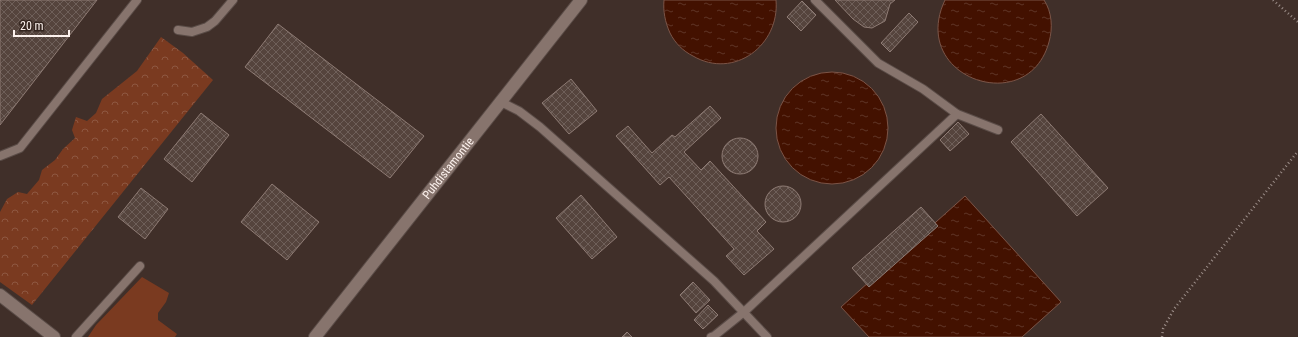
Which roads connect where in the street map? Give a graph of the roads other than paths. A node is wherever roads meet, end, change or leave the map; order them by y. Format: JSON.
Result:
{"nodes":[{"id":1,"x":137,"y":0,"type":"edge"},
{"id":2,"x":233,"y":0,"type":"edge"},
{"id":3,"x":580,"y":0,"type":"edge"},
{"id":4,"x":815,"y":0,"type":"edge"},
{"id":5,"x":178,"y":30,"type":"dead end"},
{"id":6,"x":500,"y":102,"type":"junction"},
{"id":7,"x":958,"y":114,"type":"junction"},
{"id":8,"x":998,"y":130,"type":"dead end"},
{"id":9,"x":0,"y":156,"type":"edge"},
{"id":10,"x":140,"y":266,"type":"dead end"},
{"id":11,"x":0,"y":295,"type":"edge"},
{"id":12,"x":744,"y":312,"type":"junction"},
{"id":13,"x":54,"y":337,"type":"edge"},
{"id":14,"x":76,"y":337,"type":"edge"},
{"id":15,"x":316,"y":337,"type":"edge"},
{"id":16,"x":711,"y":337,"type":"edge"},
{"id":17,"x":767,"y":337,"type":"edge"}],
"edges":[{"from":1,"to":9,"type":"lane"},
{"from":2,"to":5,"type":"lane"},
{"from":3,"to":6,"type":"street","name":"Puhdistamontie"},
{"from":4,"to":7,"type":"lane"},
{"from":6,"to":12,"type":"lane"},
{"from":6,"to":15,"type":"street","name":"Puhdistamontie"},
{"from":7,"to":8,"type":"lane"},
{"from":7,"to":12,"type":"lane"},
{"from":10,"to":14,"type":"lane"},
{"from":11,"to":13,"type":"street"},
{"from":12,"to":16,"type":"lane"},
{"from":12,"to":17,"type":"lane"}]}
